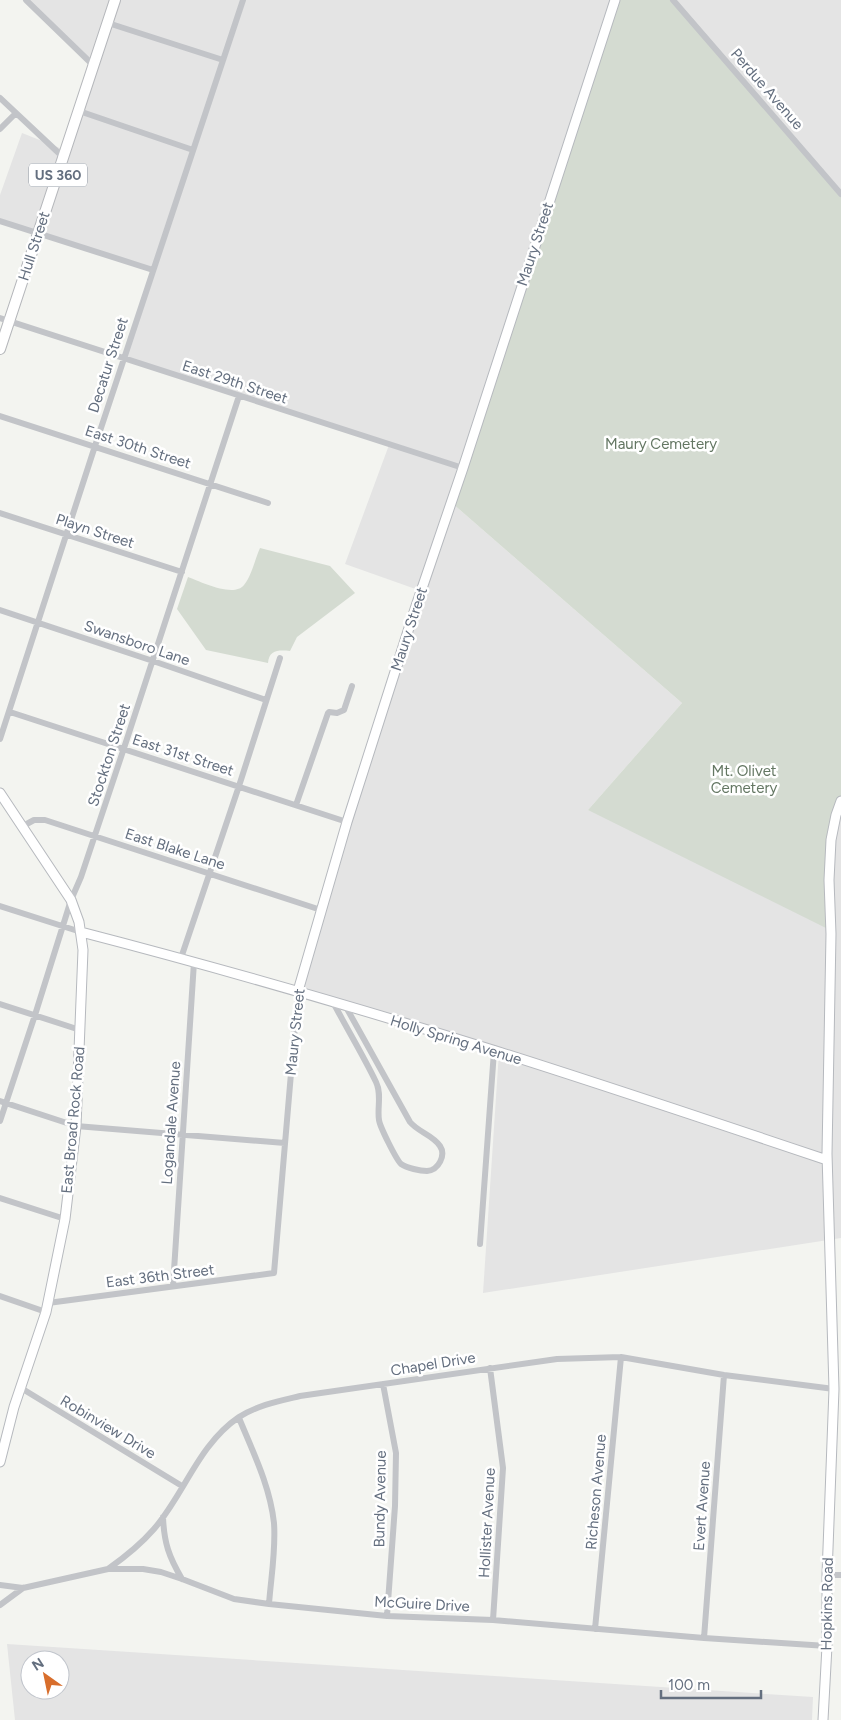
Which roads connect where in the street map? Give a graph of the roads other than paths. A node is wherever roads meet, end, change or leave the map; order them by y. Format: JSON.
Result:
{"nodes":[{"id":1,"x":26,"y":0,"type":"edge"},
{"id":2,"x":115,"y":0,"type":"edge"},
{"id":3,"x":242,"y":0,"type":"edge"},
{"id":4,"x":615,"y":0,"type":"edge"},
{"id":5,"x":673,"y":0,"type":"edge"},
{"id":6,"x":108,"y":23,"type":"junction"},
{"id":7,"x":223,"y":60,"type":"junction"},
{"id":8,"x":93,"y":65,"type":"junction"},
{"id":9,"x":0,"y":98,"type":"edge"},
{"id":10,"x":79,"y":111,"type":"junction"},
{"id":11,"x":16,"y":113,"type":"junction"},
{"id":12,"x":0,"y":129,"type":"edge"},
{"id":13,"x":193,"y":150,"type":"junction"},
{"id":14,"x":64,"y":158,"type":"junction"},
{"id":15,"x":841,"y":194,"type":"edge"},
{"id":16,"x":0,"y":221,"type":"edge"},
{"id":17,"x":37,"y":234,"type":"junction"},
{"id":18,"x":153,"y":270,"type":"junction"},
{"id":19,"x":5,"y":320,"type":"edge"},
{"id":20,"x":0,"y":349,"type":"edge"},
{"id":21,"x":124,"y":358,"type":"junction"},
{"id":22,"x":239,"y":396,"type":"junction"},
{"id":23,"x":0,"y":416,"type":"edge"},
{"id":24,"x":95,"y":446,"type":"junction"},
{"id":25,"x":463,"y":468,"type":"junction"},
{"id":26,"x":210,"y":483,"type":"junction"},
{"id":27,"x":268,"y":503,"type":"dead end"},
{"id":28,"x":0,"y":513,"type":"edge"},
{"id":29,"x":66,"y":535,"type":"junction"},
{"id":30,"x":182,"y":572,"type":"junction"},
{"id":31,"x":0,"y":610,"type":"edge"},
{"id":32,"x":38,"y":623,"type":"junction"},
{"id":33,"x":280,"y":658,"type":"dead end"},
{"id":34,"x":153,"y":661,"type":"junction"},
{"id":35,"x":352,"y":686,"type":"dead end"},
{"id":36,"x":266,"y":700,"type":"junction"},
{"id":37,"x":10,"y":712,"type":"junction"},
{"id":38,"x":0,"y":739,"type":"edge"},
{"id":39,"x":124,"y":748,"type":"junction"},
{"id":40,"x":239,"y":786,"type":"junction"},
{"id":41,"x":0,"y":793,"type":"edge"},
{"id":42,"x":841,"y":801,"type":"edge"},
{"id":43,"x":296,"y":805,"type":"junction"},
{"id":44,"x":348,"y":822,"type":"junction"},
{"id":45,"x":23,"y":826,"type":"junction"},
{"id":46,"x":95,"y":836,"type":"junction"},
{"id":47,"x":209,"y":873,"type":"junction"},
{"id":48,"x":71,"y":900,"type":"junction"},
{"id":49,"x":0,"y":906,"type":"edge"},
{"id":50,"x":321,"y":910,"type":"junction"},
{"id":51,"x":63,"y":926,"type":"junction"},
{"id":52,"x":81,"y":932,"type":"junction"},
{"id":53,"x":181,"y":958,"type":"junction"},
{"id":54,"x":194,"y":962,"type":"junction"},
{"id":55,"x":298,"y":991,"type":"junction"},
{"id":56,"x":333,"y":1002,"type":"junction"},
{"id":57,"x":0,"y":1004,"type":"edge"},
{"id":58,"x":346,"y":1007,"type":"junction"},
{"id":59,"x":35,"y":1015,"type":"junction"},
{"id":60,"x":80,"y":1030,"type":"junction"},
{"id":61,"x":494,"y":1051,"type":"junction"},
{"id":62,"x":3,"y":1102,"type":"edge"},
{"id":63,"x":0,"y":1121,"type":"edge"},
{"id":64,"x":76,"y":1126,"type":"junction"},
{"id":65,"x":182,"y":1135,"type":"junction"},
{"id":66,"x":285,"y":1143,"type":"junction"},
{"id":67,"x":827,"y":1160,"type":"junction"},
{"id":68,"x":0,"y":1198,"type":"edge"},
{"id":69,"x":64,"y":1219,"type":"junction"},
{"id":70,"x":480,"y":1244,"type":"dead end"},
{"id":71,"x":274,"y":1273,"type":"joint"},
{"id":72,"x":173,"y":1286,"type":"junction"},
{"id":73,"x":0,"y":1296,"type":"edge"},
{"id":74,"x":47,"y":1307,"type":"junction"},
{"id":75,"x":621,"y":1357,"type":"junction"},
{"id":76,"x":490,"y":1368,"type":"junction"},
{"id":77,"x":724,"y":1375,"type":"junction"},
{"id":78,"x":383,"y":1384,"type":"junction"},
{"id":79,"x":21,"y":1388,"type":"junction"},
{"id":80,"x":834,"y":1389,"type":"junction"},
{"id":81,"x":239,"y":1418,"type":"junction"},
{"id":82,"x":0,"y":1462,"type":"edge"},
{"id":83,"x":182,"y":1486,"type":"junction"},
{"id":84,"x":163,"y":1516,"type":"junction"},
{"id":85,"x":108,"y":1569,"type":"junction"},
{"id":86,"x":827,"y":1575,"type":"junction"},
{"id":87,"x":841,"y":1575,"type":"edge"},
{"id":88,"x":182,"y":1579,"type":"junction"},
{"id":89,"x":0,"y":1585,"type":"edge"},
{"id":90,"x":24,"y":1588,"type":"junction"},
{"id":91,"x":269,"y":1604,"type":"junction"},
{"id":92,"x":0,"y":1605,"type":"edge"},
{"id":93,"x":387,"y":1616,"type":"junction"},
{"id":94,"x":493,"y":1620,"type":"junction"},
{"id":95,"x":595,"y":1629,"type":"junction"},
{"id":96,"x":704,"y":1638,"type":"junction"},
{"id":97,"x":826,"y":1646,"type":"junction"},
{"id":98,"x":823,"y":1720,"type":"edge"}],
"edges":[{"from":1,"to":8,"type":"street"},
{"from":2,"to":6,"type":"main road","name":"Hull Street","number":"US 360"},
{"from":3,"to":7,"type":"street","name":"Decatur Street"},
{"from":4,"to":25,"type":"street","name":"Maury Street"},
{"from":5,"to":15,"type":"street","name":"Perdue Avenue"},
{"from":6,"to":7,"type":"street"},
{"from":6,"to":8,"type":"main road","name":"Hull Street","number":"US 360"},
{"from":7,"to":13,"type":"street","name":"Decatur Street"},
{"from":8,"to":10,"type":"main road","name":"Hull Street","number":"US 360"},
{"from":9,"to":11,"type":"street"},
{"from":10,"to":13,"type":"street"},
{"from":10,"to":14,"type":"main road","name":"Hull Street","number":"US 360"},
{"from":11,"to":12,"type":"street"},
{"from":11,"to":14,"type":"street"},
{"from":13,"to":18,"type":"street","name":"Decatur Street"},
{"from":14,"to":17,"type":"main road","name":"Hull Street","number":"US 360"},
{"from":16,"to":17,"type":"street"},
{"from":17,"to":18,"type":"street"},
{"from":17,"to":19,"type":"main road","name":"Hull Street","number":"US 360"},
{"from":18,"to":21,"type":"street","name":"Decatur Street"},
{"from":19,"to":20,"type":"main road","name":"Hull Street","number":"US 360"},
{"from":19,"to":21,"type":"street","name":"East 29th Street"},
{"from":21,"to":22,"type":"street","name":"East 29th Street"},
{"from":21,"to":24,"type":"street","name":"Decatur Street"},
{"from":22,"to":25,"type":"street","name":"East 29th Street"},
{"from":22,"to":26,"type":"street","name":"Stockton Street"},
{"from":23,"to":24,"type":"street","name":"East 30th Street"},
{"from":24,"to":26,"type":"street","name":"East 30th Street"},
{"from":24,"to":29,"type":"street","name":"Decatur Street"},
{"from":25,"to":44,"type":"street","name":"Maury Street"},
{"from":26,"to":27,"type":"street","name":"East 30th Street"},
{"from":26,"to":30,"type":"street","name":"Stockton Street"},
{"from":28,"to":29,"type":"street","name":"Playn Street"},
{"from":29,"to":30,"type":"street","name":"Playn Street"},
{"from":29,"to":32,"type":"street","name":"Decatur Street"},
{"from":30,"to":34,"type":"street","name":"Stockton Street"},
{"from":31,"to":32,"type":"street","name":"Swansboro Lane"},
{"from":32,"to":34,"type":"street","name":"Swansboro Lane"},
{"from":32,"to":37,"type":"street","name":"Decatur Street"},
{"from":33,"to":36,"type":"street"},
{"from":34,"to":36,"type":"street","name":"Swansboro Lane"},
{"from":34,"to":39,"type":"street","name":"Stockton Street"},
{"from":35,"to":43,"type":"street"},
{"from":36,"to":40,"type":"street"},
{"from":37,"to":38,"type":"street","name":"Decatur Street"},
{"from":37,"to":39,"type":"street","name":"East 31st Street"},
{"from":39,"to":40,"type":"street","name":"East 31st Street"},
{"from":39,"to":46,"type":"street","name":"Stockton Street"},
{"from":40,"to":43,"type":"street","name":"East 31st Street"},
{"from":40,"to":47,"type":"street"},
{"from":41,"to":45,"type":"street","name":"East Broad Rock Road"},
{"from":42,"to":67,"type":"street","name":"Hopkins Road"},
{"from":43,"to":44,"type":"street","name":"East 31st Street"},
{"from":44,"to":50,"type":"street","name":"Maury Street"},
{"from":45,"to":46,"type":"street","name":"East Blake Lane"},
{"from":45,"to":48,"type":"street","name":"East Broad Rock Road"},
{"from":46,"to":47,"type":"street","name":"East Blake Lane"},
{"from":46,"to":48,"type":"street","name":"Stockton Street"},
{"from":47,"to":50,"type":"street","name":"East Blake Lane"},
{"from":47,"to":53,"type":"street"},
{"from":48,"to":51,"type":"street","name":"Stockton Street"},
{"from":48,"to":52,"type":"street","name":"East Broad Rock Road"},
{"from":49,"to":51,"type":"street"},
{"from":50,"to":55,"type":"street","name":"Maury Street"},
{"from":51,"to":52,"type":"street"},
{"from":51,"to":59,"type":"street","name":"Stockton Street"},
{"from":52,"to":53,"type":"street","name":"Holly Spring Avenue"},
{"from":52,"to":60,"type":"street","name":"East Broad Rock Road"},
{"from":53,"to":54,"type":"street","name":"Holly Spring Avenue"},
{"from":54,"to":55,"type":"street","name":"Holly Spring Avenue"},
{"from":54,"to":65,"type":"street","name":"Logandale Avenue"},
{"from":55,"to":56,"type":"street","name":"Holly Spring Avenue"},
{"from":55,"to":66,"type":"street","name":"Maury Street"},
{"from":56,"to":58,"type":"street","name":"Holly Spring Avenue"},
{"from":56,"to":58,"type":"street"},
{"from":57,"to":59,"type":"street"},
{"from":58,"to":61,"type":"street","name":"Holly Spring Avenue"},
{"from":59,"to":60,"type":"street"},
{"from":59,"to":62,"type":"street","name":"Stockton Street"},
{"from":60,"to":64,"type":"street","name":"East Broad Rock Road"},
{"from":61,"to":67,"type":"street","name":"Holly Spring Avenue"},
{"from":61,"to":70,"type":"street"},
{"from":62,"to":63,"type":"street","name":"Stockton Street"},
{"from":62,"to":64,"type":"street"},
{"from":64,"to":65,"type":"street"},
{"from":64,"to":69,"type":"street","name":"East Broad Rock Road"},
{"from":65,"to":66,"type":"street"},
{"from":65,"to":72,"type":"street","name":"Logandale Avenue"},
{"from":66,"to":71,"type":"street","name":"Maury Street"},
{"from":67,"to":80,"type":"street","name":"Hopkins Road"},
{"from":68,"to":69,"type":"street"},
{"from":69,"to":74,"type":"street","name":"East Broad Rock Road"},
{"from":71,"to":72,"type":"street","name":"East 36th Street"},
{"from":72,"to":74,"type":"street","name":"East 36th Street"},
{"from":73,"to":74,"type":"street","name":"East 36th Street"},
{"from":74,"to":79,"type":"street","name":"East Broad Rock Road"},
{"from":75,"to":76,"type":"street","name":"Chapel Drive"},
{"from":75,"to":77,"type":"street","name":"Chapel Drive"},
{"from":75,"to":95,"type":"street","name":"Richeson Avenue"},
{"from":76,"to":78,"type":"street","name":"Chapel Drive"},
{"from":76,"to":94,"type":"street","name":"Hollister Avenue"},
{"from":77,"to":80,"type":"street","name":"Chapel Drive"},
{"from":77,"to":96,"type":"street","name":"Evert Avenue"},
{"from":78,"to":81,"type":"street","name":"Chapel Drive"},
{"from":78,"to":93,"type":"street","name":"Bundy Avenue"},
{"from":79,"to":82,"type":"street","name":"East Broad Rock Road"},
{"from":79,"to":83,"type":"street","name":"Robinview Drive"},
{"from":80,"to":86,"type":"street","name":"Hopkins Road"},
{"from":81,"to":83,"type":"street","name":"Chapel Drive"},
{"from":81,"to":91,"type":"street"},
{"from":83,"to":84,"type":"street","name":"Chapel Drive"},
{"from":84,"to":85,"type":"street","name":"Chapel Drive"},
{"from":84,"to":88,"type":"street"},
{"from":85,"to":88,"type":"street","name":"McGuire Drive"},
{"from":85,"to":90,"type":"street","name":"McGuire Drive"},
{"from":86,"to":87,"type":"street"},
{"from":86,"to":97,"type":"street","name":"Hopkins Road"},
{"from":88,"to":91,"type":"street","name":"McGuire Drive"},
{"from":89,"to":90,"type":"street","name":"McGuire Drive"},
{"from":90,"to":92,"type":"street","name":"McGuire Drive"},
{"from":91,"to":93,"type":"street","name":"McGuire Drive"},
{"from":93,"to":94,"type":"street","name":"McGuire Drive"},
{"from":94,"to":95,"type":"street","name":"McGuire Drive"},
{"from":95,"to":96,"type":"street","name":"McGuire Drive"},
{"from":96,"to":97,"type":"street","name":"McGuire Drive"},
{"from":97,"to":98,"type":"street","name":"Hopkins Road"}]}
